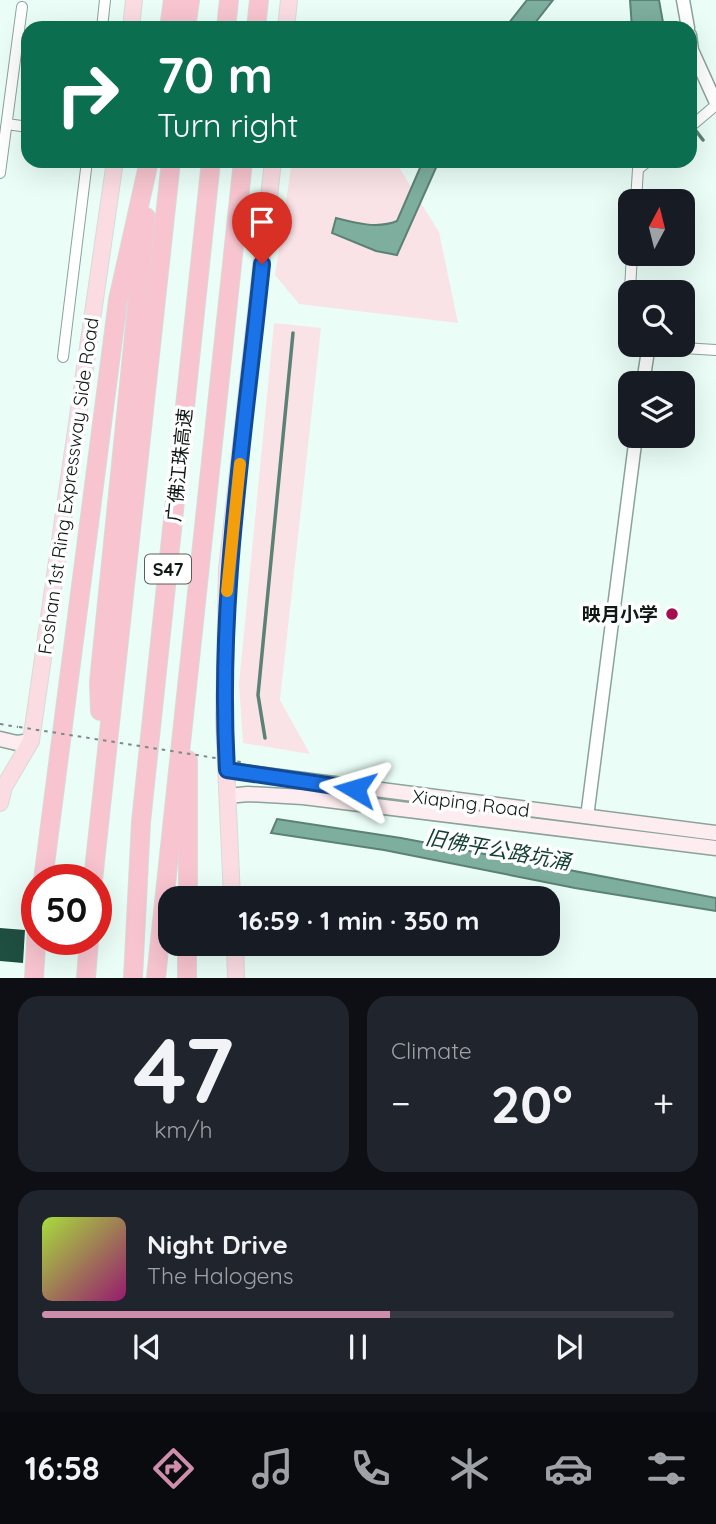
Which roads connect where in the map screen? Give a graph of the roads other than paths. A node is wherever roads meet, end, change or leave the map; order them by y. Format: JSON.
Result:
{"nodes":[{"id":1,"x":105,"y":0,"type":"edge"},
{"id":2,"x":134,"y":0,"type":"edge"},
{"id":3,"x":173,"y":0,"type":"edge"},
{"id":4,"x":190,"y":0,"type":"edge"},
{"id":5,"x":229,"y":0,"type":"edge"},
{"id":6,"x":259,"y":0,"type":"edge"},
{"id":7,"x":289,"y":0,"type":"edge"},
{"id":8,"x":683,"y":0,"type":"edge"},
{"id":9,"x":22,"y":7,"type":"dead end"},
{"id":10,"x":103,"y":21,"type":"edge"},
{"id":11,"x":132,"y":21,"type":"edge"},
{"id":12,"x":170,"y":21,"type":"edge"},
{"id":13,"x":187,"y":21,"type":"edge"},
{"id":14,"x":227,"y":21,"type":"edge"},
{"id":15,"x":257,"y":21,"type":"edge"},
{"id":16,"x":287,"y":21,"type":"edge"},
{"id":17,"x":687,"y":21,"type":"edge"},
{"id":18,"x":697,"y":61,"type":"edge"},
{"id":19,"x":716,"y":104,"type":"edge"},
{"id":20,"x":697,"y":121,"type":"edge"},
{"id":21,"x":7,"y":124,"type":"junction"},
{"id":22,"x":21,"y":126,"type":"edge"},
{"id":23,"x":87,"y":168,"type":"edge"},
{"id":24,"x":114,"y":168,"type":"edge"},
{"id":25,"x":148,"y":168,"type":"edge"},
{"id":26,"x":149,"y":168,"type":"edge"},
{"id":27,"x":170,"y":168,"type":"edge"},
{"id":28,"x":210,"y":168,"type":"edge"},
{"id":29,"x":242,"y":168,"type":"edge"},
{"id":30,"x":271,"y":168,"type":"edge"},
{"id":31,"x":639,"y":168,"type":"edge"},
{"id":32,"x":0,"y":173,"type":"edge"},
{"id":33,"x":637,"y":189,"type":"edge"},
{"id":34,"x":695,"y":350,"type":"edge"},
{"id":35,"x":716,"y":351,"type":"edge"},
{"id":36,"x":63,"y":357,"type":"dead end"},
{"id":37,"x":647,"y":357,"type":"dead end"},
{"id":38,"x":645,"y":371,"type":"edge"},
{"id":39,"x":634,"y":448,"type":"edge"},
{"id":40,"x":189,"y":651,"type":"junction"},
{"id":41,"x":0,"y":739,"type":"edge"},
{"id":42,"x":32,"y":741,"type":"junction"},
{"id":43,"x":234,"y":766,"type":"junction"},
{"id":44,"x":102,"y":779,"type":"junction"},
{"id":45,"x":1,"y":792,"type":"edge"},
{"id":46,"x":228,"y":796,"type":"junction"},
{"id":47,"x":587,"y":817,"type":"junction"},
{"id":48,"x":716,"y":833,"type":"edge"},
{"id":49,"x":716,"y":848,"type":"edge"},
{"id":50,"x":45,"y":864,"type":"edge"},
{"id":51,"x":94,"y":864,"type":"edge"},
{"id":52,"x":188,"y":886,"type":"edge"},
{"id":53,"x":232,"y":886,"type":"edge"},
{"id":54,"x":35,"y":955,"type":"edge"},
{"id":55,"x":88,"y":955,"type":"edge"},
{"id":56,"x":187,"y":956,"type":"edge"},
{"id":57,"x":235,"y":956,"type":"edge"},
{"id":58,"x":34,"y":978,"type":"edge"},
{"id":59,"x":86,"y":978,"type":"edge"},
{"id":60,"x":133,"y":978,"type":"edge"},
{"id":61,"x":156,"y":978,"type":"edge"},
{"id":62,"x":187,"y":978,"type":"edge"},
{"id":63,"x":236,"y":978,"type":"edge"}],
"edges":[{"from":1,"to":10,"type":"street"},
{"from":2,"to":11,"type":"main road"},
{"from":3,"to":12,"type":"highway"},
{"from":4,"to":13,"type":"highway"},
{"from":5,"to":14,"type":"highway"},
{"from":6,"to":15,"type":"highway"},
{"from":7,"to":16,"type":"main road"},
{"from":8,"to":17,"type":"street"},
{"from":9,"to":21,"type":"street"},
{"from":18,"to":19,"type":"street"},
{"from":19,"to":20,"type":"street"},
{"from":21,"to":22,"type":"street"},
{"from":21,"to":32,"type":"street"},
{"from":23,"to":36,"type":"street"},
{"from":24,"to":42,"type":"main road","name":"Foshan 1st Ring Expressway Side Road"},
{"from":25,"to":50,"type":"highway"},
{"from":26,"to":44,"type":"highway"},
{"from":27,"to":44,"type":"highway","number":"S47"},
{"from":28,"to":60,"type":"highway","name":"广佛江珠高速","number":"S47"},
{"from":29,"to":40,"type":"highway"},
{"from":30,"to":43,"type":"main road"},
{"from":31,"to":33,"type":"street"},
{"from":34,"to":35,"type":"street"},
{"from":37,"to":38,"type":"street"},
{"from":39,"to":47,"type":"street"},
{"from":40,"to":52,"type":"highway"},
{"from":40,"to":61,"type":"highway"},
{"from":41,"to":42,"type":"main road"},
{"from":42,"to":45,"type":"main road","name":"Foshan 1st Ring Expressway Side Road"},
{"from":43,"to":46,"type":"main road"},
{"from":43,"to":47,"type":"main road","name":"Xiaping Road"},
{"from":44,"to":51,"type":"highway","number":"S47"},
{"from":46,"to":49,"type":"main road","name":"Xiaping Road"},
{"from":46,"to":53,"type":"main road"},
{"from":47,"to":48,"type":"main road","name":"Xiaping Road"},
{"from":54,"to":58,"type":"highway"},
{"from":55,"to":59,"type":"highway"},
{"from":56,"to":62,"type":"highway"},
{"from":57,"to":63,"type":"main road"}]}
